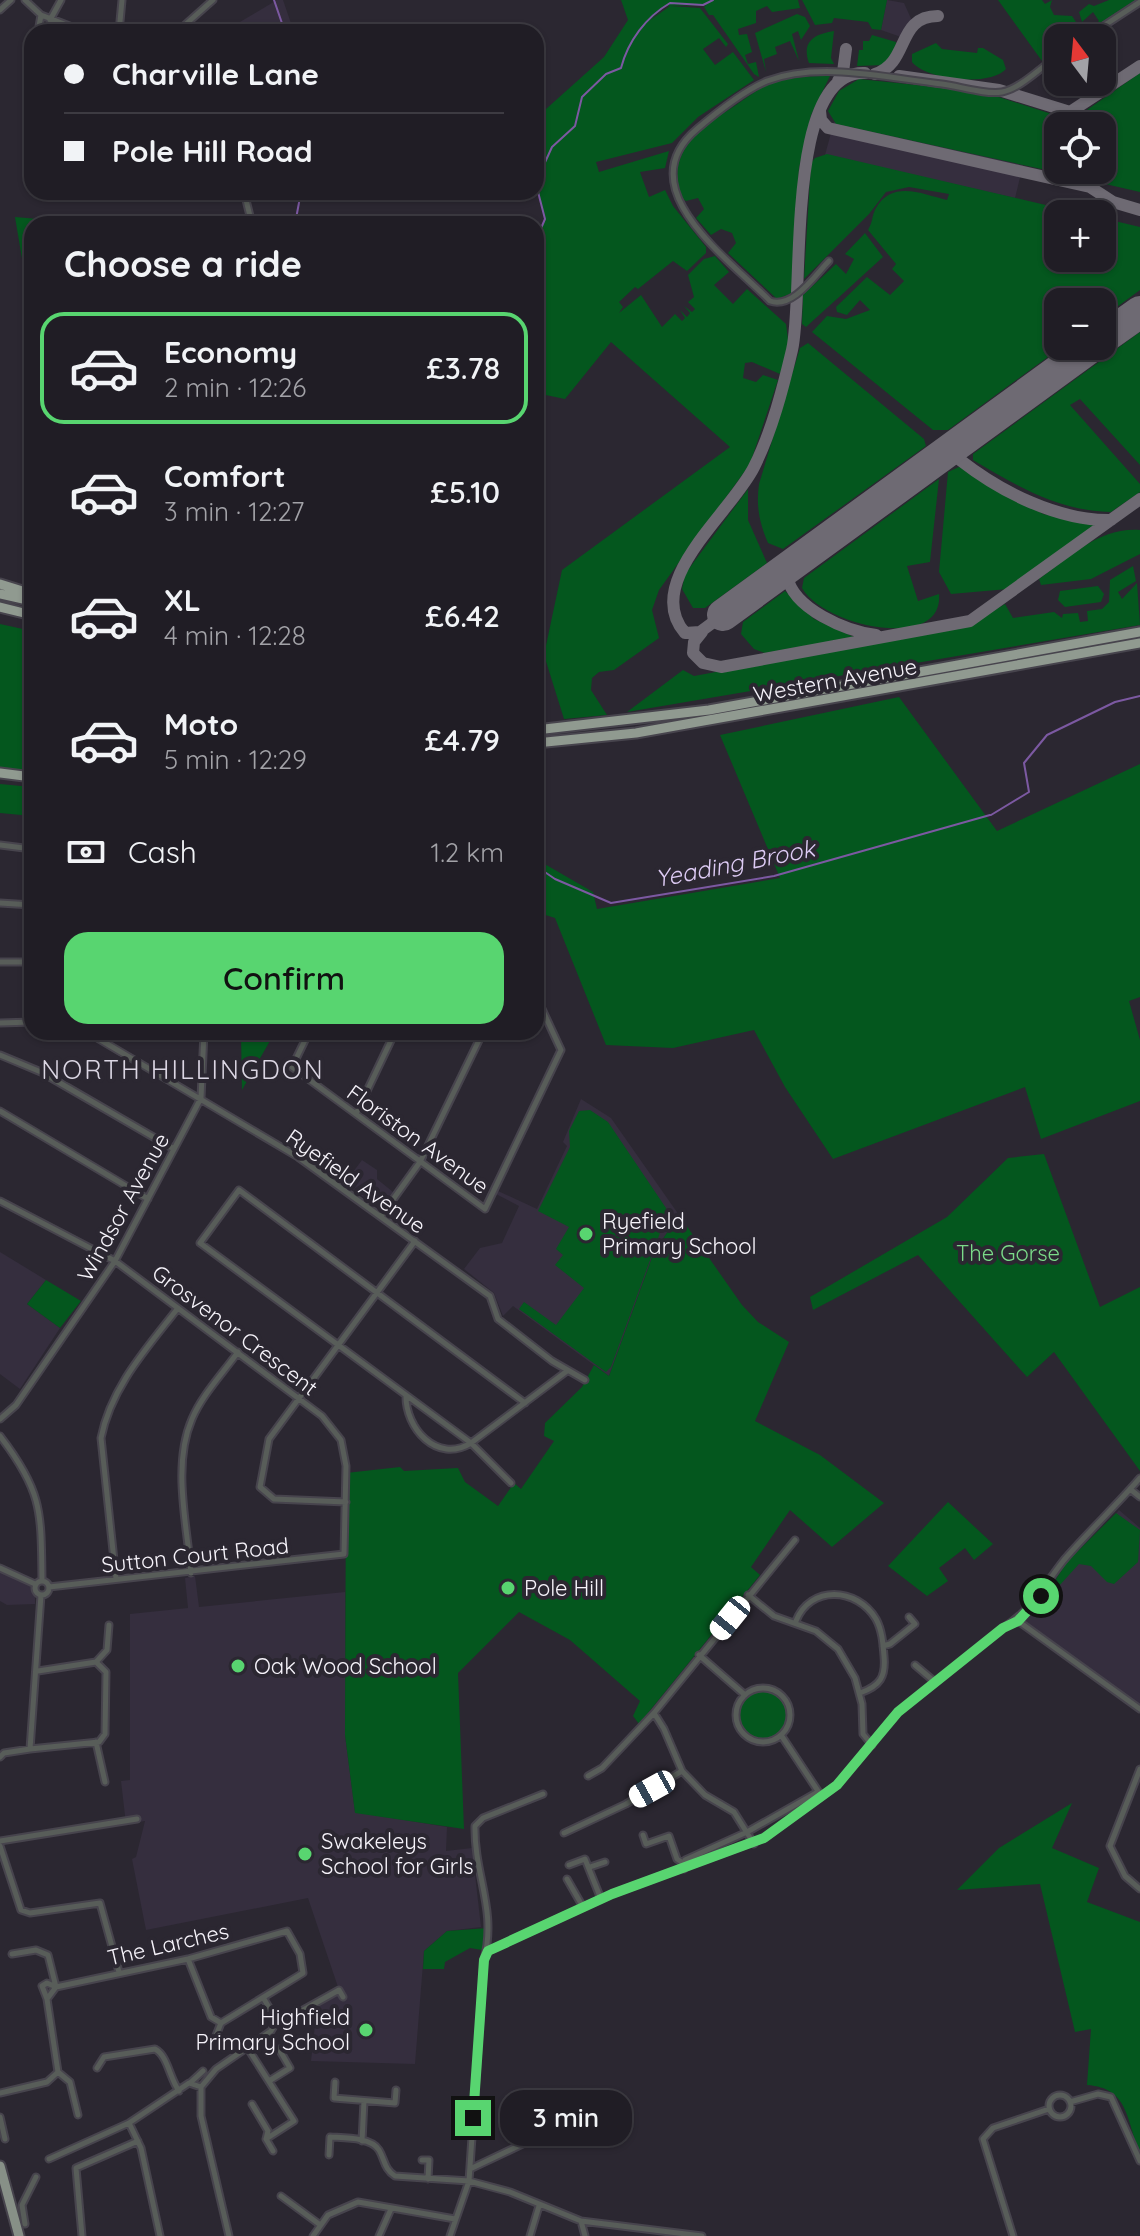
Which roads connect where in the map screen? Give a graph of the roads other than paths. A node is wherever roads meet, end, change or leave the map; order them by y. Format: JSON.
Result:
{"nodes":[{"id":1,"x":11,"y":0,"type":"edge"},
{"id":2,"x":25,"y":0,"type":"edge"},
{"id":3,"x":61,"y":0,"type":"edge"},
{"id":4,"x":122,"y":0,"type":"edge"},
{"id":5,"x":213,"y":0,"type":"edge"},
{"id":6,"x":1140,"y":1,"type":"edge"},
{"id":7,"x":0,"y":10,"type":"edge"},
{"id":8,"x":41,"y":15,"type":"junction"},
{"id":9,"x":50,"y":20,"type":"junction"},
{"id":10,"x":39,"y":24,"type":"edge"},
{"id":11,"x":55,"y":24,"type":"edge"},
{"id":12,"x":120,"y":24,"type":"edge"},
{"id":13,"x":187,"y":24,"type":"edge"},
{"id":14,"x":1106,"y":24,"type":"edge"},
{"id":15,"x":1044,"y":65,"type":"edge"},
{"id":16,"x":829,"y":261,"type":"dead end"},
{"id":17,"x":0,"y":584,"type":"edge"},
{"id":18,"x":24,"y":592,"type":"edge"},
{"id":19,"x":0,"y":594,"type":"edge"},
{"id":20,"x":24,"y":599,"type":"edge"},
{"id":21,"x":0,"y":607,"type":"edge"},
{"id":22,"x":24,"y":613,"type":"edge"},
{"id":23,"x":1140,"y":632,"type":"edge"},
{"id":24,"x":1140,"y":643,"type":"edge"},
{"id":25,"x":544,"y":729,"type":"edge"},
{"id":26,"x":544,"y":743,"type":"edge"},
{"id":27,"x":0,"y":773,"type":"edge"},
{"id":28,"x":24,"y":776,"type":"edge"},
{"id":29,"x":0,"y":845,"type":"edge"},
{"id":30,"x":24,"y":848,"type":"edge"},
{"id":31,"x":0,"y":903,"type":"edge"},
{"id":32,"x":24,"y":904,"type":"edge"},
{"id":33,"x":0,"y":962,"type":"edge"},
{"id":34,"x":24,"y":962,"type":"edge"},
{"id":35,"x":544,"y":1013,"type":"edge"},
{"id":36,"x":24,"y":1022,"type":"edge"},
{"id":37,"x":0,"y":1023,"type":"edge"},
{"id":38,"x":101,"y":1040,"type":"edge"},
{"id":39,"x":204,"y":1040,"type":"edge"},
{"id":40,"x":305,"y":1040,"type":"edge"},
{"id":41,"x":391,"y":1040,"type":"edge"},
{"id":42,"x":479,"y":1040,"type":"edge"},
{"id":43,"x":0,"y":1055,"type":"edge"},
{"id":44,"x":201,"y":1098,"type":"junction"},
{"id":45,"x":0,"y":1111,"type":"edge"},
{"id":46,"x":356,"y":1114,"type":"junction"},
{"id":47,"x":174,"y":1149,"type":"junction"},
{"id":48,"x":420,"y":1162,"type":"junction"},
{"id":49,"x":148,"y":1199,"type":"junction"},
{"id":50,"x":0,"y":1201,"type":"edge"},
{"id":51,"x":381,"y":1216,"type":"junction"},
{"id":52,"x":415,"y":1241,"type":"junction"},
{"id":53,"x":115,"y":1261,"type":"junction"},
{"id":54,"x":377,"y":1293,"type":"junction"},
{"id":55,"x":178,"y":1308,"type":"junction"},
{"id":56,"x":339,"y":1345,"type":"junction"},
{"id":57,"x":238,"y":1352,"type":"junction"},
{"id":58,"x":567,"y":1371,"type":"junction"},
{"id":59,"x":585,"y":1380,"type":"dead end"},
{"id":60,"x":406,"y":1395,"type":"junction"},
{"id":61,"x":298,"y":1397,"type":"junction"},
{"id":62,"x":525,"y":1403,"type":"junction"},
{"id":63,"x":0,"y":1419,"type":"edge"},
{"id":64,"x":0,"y":1436,"type":"edge"},
{"id":65,"x":471,"y":1443,"type":"junction"},
{"id":66,"x":1140,"y":1478,"type":"edge"},
{"id":67,"x":511,"y":1483,"type":"dead end"},
{"id":68,"x":1130,"y":1489,"type":"junction"},
{"id":69,"x":1140,"y":1497,"type":"edge"},
{"id":70,"x":346,"y":1502,"type":"junction"},
{"id":71,"x":795,"y":1540,"type":"dead end"},
{"id":72,"x":344,"y":1554,"type":"joint"},
{"id":73,"x":0,"y":1568,"type":"edge"},
{"id":74,"x":191,"y":1573,"type":"junction"},
{"id":75,"x":116,"y":1579,"type":"junction"},
{"id":76,"x":42,"y":1580,"type":"junction"},
{"id":77,"x":35,"y":1584,"type":"junction"},
{"id":78,"x":49,"y":1587,"type":"junction"},
{"id":79,"x":41,"y":1595,"type":"junction"},
{"id":80,"x":748,"y":1595,"type":"junction"},
{"id":81,"x":909,"y":1617,"type":"dead end"},
{"id":82,"x":796,"y":1621,"type":"junction"},
{"id":83,"x":1018,"y":1621,"type":"junction"},
{"id":84,"x":109,"y":1625,"type":"dead end"},
{"id":85,"x":883,"y":1646,"type":"junction"},
{"id":86,"x":699,"y":1655,"type":"junction"},
{"id":87,"x":96,"y":1662,"type":"junction"},
{"id":88,"x":915,"y":1665,"type":"dead end"},
{"id":89,"x":38,"y":1671,"type":"junction"},
{"id":90,"x":935,"y":1682,"type":"junction"},
{"id":91,"x":860,"y":1693,"type":"junction"},
{"id":92,"x":745,"y":1695,"type":"junction"},
{"id":93,"x":1140,"y":1709,"type":"edge"},
{"id":94,"x":654,"y":1713,"type":"junction"},
{"id":95,"x":781,"y":1735,"type":"junction"},
{"id":96,"x":96,"y":1742,"type":"junction"},
{"id":97,"x":872,"y":1745,"type":"junction"},
{"id":98,"x":30,"y":1749,"type":"junction"},
{"id":99,"x":2,"y":1752,"type":"edge"},
{"id":100,"x":682,"y":1771,"type":"junction"},
{"id":101,"x":1139,"y":1774,"type":"edge"},
{"id":102,"x":588,"y":1776,"type":"dead end"},
{"id":103,"x":105,"y":1782,"type":"dead end"},
{"id":104,"x":543,"y":1794,"type":"dead end"},
{"id":105,"x":820,"y":1795,"type":"junction"},
{"id":106,"x":137,"y":1819,"type":"dead end"},
{"id":107,"x":747,"y":1832,"type":"junction"},
{"id":108,"x":564,"y":1833,"type":"dead end"},
{"id":109,"x":643,"y":1835,"type":"dead end"},
{"id":110,"x":0,"y":1844,"type":"edge"},
{"id":111,"x":754,"y":1844,"type":"junction"},
{"id":112,"x":605,"y":1862,"type":"dead end"},
{"id":113,"x":569,"y":1865,"type":"dead end"},
{"id":114,"x":683,"y":1866,"type":"junction"},
{"id":115,"x":590,"y":1867,"type":"junction"},
{"id":116,"x":567,"y":1879,"type":"dead end"},
{"id":117,"x":1140,"y":1889,"type":"edge"},
{"id":118,"x":601,"y":1899,"type":"junction"},
{"id":119,"x":583,"y":1907,"type":"junction"},
{"id":120,"x":488,"y":1951,"type":"junction"},
{"id":121,"x":12,"y":1954,"type":"dead end"},
{"id":122,"x":188,"y":1959,"type":"junction"},
{"id":123,"x":119,"y":1972,"type":"junction"},
{"id":124,"x":56,"y":1987,"type":"junction"},
{"id":125,"x":343,"y":1997,"type":"dead end"},
{"id":126,"x":264,"y":1999,"type":"junction"},
{"id":127,"x":277,"y":2021,"type":"junction"},
{"id":128,"x":221,"y":2023,"type":"junction"},
{"id":129,"x":215,"y":2038,"type":"dead end"},
{"id":130,"x":247,"y":2047,"type":"junction"},
{"id":131,"x":279,"y":2049,"type":"dead end"},
{"id":132,"x":97,"y":2068,"type":"dead end"},
{"id":133,"x":203,"y":2071,"type":"dead end"},
{"id":134,"x":58,"y":2072,"type":"junction"},
{"id":135,"x":268,"y":2081,"type":"junction"},
{"id":136,"x":335,"y":2082,"type":"dead end"},
{"id":137,"x":189,"y":2083,"type":"junction"},
{"id":138,"x":201,"y":2087,"type":"junction"},
{"id":139,"x":396,"y":2090,"type":"dead end"},
{"id":140,"x":179,"y":2091,"type":"junction"},
{"id":141,"x":0,"y":2093,"type":"edge"},
{"id":142,"x":364,"y":2101,"type":"junction"},
{"id":143,"x":1070,"y":2102,"type":"junction"},
{"id":144,"x":252,"y":2104,"type":"dead end"},
{"id":145,"x":1049,"y":2109,"type":"junction"},
{"id":146,"x":78,"y":2115,"type":"dead end"},
{"id":147,"x":0,"y":2117,"type":"edge"},
{"id":148,"x":129,"y":2123,"type":"junction"},
{"id":149,"x":552,"y":2130,"type":"dead end"},
{"id":150,"x":5,"y":2139,"type":"dead end"},
{"id":151,"x":266,"y":2139,"type":"junction"},
{"id":152,"x":138,"y":2141,"type":"junction"},
{"id":153,"x":362,"y":2141,"type":"junction"},
{"id":154,"x":273,"y":2151,"type":"dead end"},
{"id":155,"x":329,"y":2155,"type":"dead end"},
{"id":156,"x":52,"y":2160,"type":"dead end"},
{"id":157,"x":422,"y":2160,"type":"dead end"},
{"id":158,"x":1140,"y":2161,"type":"edge"},
{"id":159,"x":0,"y":2166,"type":"edge"},
{"id":160,"x":470,"y":2169,"type":"junction"},
{"id":161,"x":36,"y":2177,"type":"dead end"},
{"id":162,"x":428,"y":2179,"type":"junction"},
{"id":163,"x":469,"y":2181,"type":"junction"},
{"id":164,"x":281,"y":2196,"type":"dead end"},
{"id":165,"x":5,"y":2204,"type":"edge"},
{"id":166,"x":539,"y":2206,"type":"junction"},
{"id":167,"x":391,"y":2209,"type":"junction"},
{"id":168,"x":455,"y":2219,"type":"junction"},
{"id":169,"x":581,"y":2221,"type":"junction"},
{"id":170,"x":319,"y":2224,"type":"junction"},
{"id":171,"x":18,"y":2227,"type":"edge"},
{"id":172,"x":82,"y":2236,"type":"edge"},
{"id":173,"x":160,"y":2236,"type":"edge"},
{"id":174,"x":229,"y":2236,"type":"edge"},
{"id":175,"x":313,"y":2236,"type":"edge"},
{"id":176,"x":379,"y":2236,"type":"edge"},
{"id":177,"x":450,"y":2236,"type":"edge"},
{"id":178,"x":530,"y":2236,"type":"edge"},
{"id":179,"x":585,"y":2236,"type":"edge"},
{"id":180,"x":702,"y":2236,"type":"edge"},
{"id":181,"x":1013,"y":2236,"type":"edge"}],
"edges":[{"from":1,"to":7,"type":"street"},
{"from":2,"to":8,"type":"street"},
{"from":3,"to":9,"type":"street"},
{"from":4,"to":12,"type":"street"},
{"from":5,"to":13,"type":"street"},
{"from":6,"to":14,"type":"street"},
{"from":8,"to":9,"type":"street"},
{"from":8,"to":10,"type":"street"},
{"from":9,"to":11,"type":"street"},
{"from":15,"to":16,"type":"street"},
{"from":17,"to":18,"type":"highway"},
{"from":19,"to":20,"type":"highway"},
{"from":21,"to":22,"type":"highway"},
{"from":23,"to":25,"type":"highway","name":"Western Avenue"},
{"from":24,"to":26,"type":"highway","name":"Western Avenue"},
{"from":27,"to":28,"type":"highway"},
{"from":29,"to":30,"type":"street"},
{"from":31,"to":32,"type":"street"},
{"from":33,"to":34,"type":"street"},
{"from":35,"to":48,"type":"street","name":"Floriston Avenue"},
{"from":36,"to":37,"type":"street"},
{"from":38,"to":44,"type":"street","name":"Ryefield Avenue"},
{"from":39,"to":44,"type":"street","name":"Windsor Avenue"},
{"from":40,"to":46,"type":"street","name":"Floriston Avenue"},
{"from":41,"to":46,"type":"street"},
{"from":42,"to":48,"type":"street"},
{"from":43,"to":47,"type":"street"},
{"from":44,"to":47,"type":"street","name":"Windsor Avenue"},
{"from":44,"to":51,"type":"street","name":"Ryefield Avenue"},
{"from":45,"to":49,"type":"street"},
{"from":46,"to":48,"type":"street","name":"Floriston Avenue"},
{"from":47,"to":49,"type":"street","name":"Windsor Avenue"},
{"from":48,"to":51,"type":"street"},
{"from":49,"to":53,"type":"street","name":"Windsor Avenue"},
{"from":50,"to":53,"type":"street","name":"Grosvenor Crescent"},
{"from":51,"to":52,"type":"street","name":"Ryefield Avenue"},
{"from":52,"to":54,"type":"street"},
{"from":52,"to":58,"type":"street","name":"Ryefield Avenue"},
{"from":53,"to":55,"type":"street","name":"Grosvenor Crescent"},
{"from":53,"to":63,"type":"street","name":"Windsor Avenue"},
{"from":54,"to":56,"type":"street"},
{"from":54,"to":56,"type":"street"},
{"from":54,"to":62,"type":"street"},
{"from":55,"to":57,"type":"street","name":"Grosvenor Crescent"},
{"from":55,"to":75,"type":"street"},
{"from":56,"to":60,"type":"street"},
{"from":56,"to":61,"type":"street"},
{"from":57,"to":61,"type":"street","name":"Grosvenor Crescent"},
{"from":57,"to":74,"type":"street"},
{"from":58,"to":59,"type":"street","name":"Ryefield Avenue"},
{"from":58,"to":62,"type":"street"},
{"from":60,"to":65,"type":"street"},
{"from":60,"to":65,"type":"street"},
{"from":61,"to":70,"type":"street","name":"Grosvenor Crescent"},
{"from":61,"to":70,"type":"street"},
{"from":62,"to":65,"type":"street"},
{"from":64,"to":76,"type":"street"},
{"from":65,"to":67,"type":"street"},
{"from":66,"to":68,"type":"street"},
{"from":68,"to":69,"type":"street"},
{"from":68,"to":83,"type":"street"},
{"from":70,"to":72,"type":"street","name":"Grosvenor Crescent"},
{"from":71,"to":80,"type":"street"},
{"from":72,"to":74,"type":"street","name":"Sutton Court Road"},
{"from":73,"to":77,"type":"street"},
{"from":74,"to":75,"type":"street","name":"Sutton Court Road"},
{"from":75,"to":78,"type":"street","name":"Sutton Court Road"},
{"from":76,"to":77,"type":"street"},
{"from":76,"to":78,"type":"street"},
{"from":77,"to":79,"type":"street"},
{"from":78,"to":79,"type":"street"},
{"from":79,"to":89,"type":"street"},
{"from":80,"to":82,"type":"street"},
{"from":80,"to":86,"type":"street"},
{"from":81,"to":85,"type":"street"},
{"from":82,"to":85,"type":"street"},
{"from":82,"to":91,"type":"street"},
{"from":83,"to":90,"type":"street"},
{"from":83,"to":93,"type":"street"},
{"from":84,"to":87,"type":"street"},
{"from":85,"to":91,"type":"street"},
{"from":86,"to":92,"type":"street"},
{"from":86,"to":94,"type":"street"},
{"from":87,"to":89,"type":"street"},
{"from":87,"to":96,"type":"street"},
{"from":88,"to":90,"type":"street"},
{"from":89,"to":98,"type":"street"},
{"from":90,"to":97,"type":"street"},
{"from":91,"to":97,"type":"street"},
{"from":92,"to":95,"type":"street"},
{"from":92,"to":95,"type":"street"},
{"from":94,"to":100,"type":"street"},
{"from":94,"to":102,"type":"street"},
{"from":95,"to":105,"type":"street"},
{"from":96,"to":98,"type":"street"},
{"from":96,"to":103,"type":"street"},
{"from":97,"to":105,"type":"street"},
{"from":98,"to":99,"type":"street"},
{"from":100,"to":107,"type":"street"},
{"from":100,"to":108,"type":"street"},
{"from":101,"to":117,"type":"street"},
{"from":104,"to":120,"type":"street"},
{"from":105,"to":107,"type":"street"},
{"from":105,"to":111,"type":"street"},
{"from":106,"to":110,"type":"street"},
{"from":107,"to":111,"type":"street"},
{"from":107,"to":114,"type":"street"},
{"from":109,"to":114,"type":"street"},
{"from":110,"to":123,"type":"street"},
{"from":111,"to":114,"type":"street"},
{"from":112,"to":115,"type":"street"},
{"from":113,"to":115,"type":"street"},
{"from":114,"to":118,"type":"street"},
{"from":115,"to":118,"type":"street"},
{"from":116,"to":119,"type":"street"},
{"from":118,"to":119,"type":"street"},
{"from":119,"to":120,"type":"street"},
{"from":120,"to":160,"type":"street"},
{"from":121,"to":124,"type":"street"},
{"from":122,"to":123,"type":"street","name":"The Larches"},
{"from":122,"to":126,"type":"street","name":"The Larches"},
{"from":122,"to":128,"type":"street"},
{"from":123,"to":124,"type":"street","name":"The Larches"},
{"from":124,"to":134,"type":"street"},
{"from":125,"to":127,"type":"street"},
{"from":126,"to":127,"type":"street"},
{"from":126,"to":128,"type":"street"},
{"from":127,"to":130,"type":"street"},
{"from":128,"to":129,"type":"street"},
{"from":130,"to":135,"type":"street"},
{"from":130,"to":138,"type":"street"},
{"from":131,"to":135,"type":"street"},
{"from":132,"to":140,"type":"street"},
{"from":133,"to":137,"type":"street"},
{"from":134,"to":141,"type":"street"},
{"from":134,"to":146,"type":"street"},
{"from":135,"to":151,"type":"street"},
{"from":136,"to":142,"type":"street"},
{"from":137,"to":138,"type":"street"},
{"from":137,"to":140,"type":"street"},
{"from":138,"to":174,"type":"street"},
{"from":139,"to":142,"type":"street"},
{"from":140,"to":148,"type":"street"},
{"from":142,"to":153,"type":"street"},
{"from":143,"to":145,"type":"street"},
{"from":143,"to":145,"type":"street"},
{"from":143,"to":158,"type":"street"},
{"from":144,"to":151,"type":"street"},
{"from":145,"to":181,"type":"street"},
{"from":147,"to":150,"type":"street"},
{"from":148,"to":152,"type":"street"},
{"from":148,"to":156,"type":"street"},
{"from":149,"to":160,"type":"street"},
{"from":151,"to":154,"type":"street"},
{"from":152,"to":172,"type":"street"},
{"from":152,"to":173,"type":"street"},
{"from":153,"to":155,"type":"street"},
{"from":153,"to":162,"type":"street"},
{"from":157,"to":162,"type":"street"},
{"from":159,"to":165,"type":"main road"},
{"from":160,"to":163,"type":"street"},
{"from":161,"to":171,"type":"street"},
{"from":162,"to":163,"type":"street"},
{"from":163,"to":166,"type":"street"},
{"from":163,"to":168,"type":"street"},
{"from":164,"to":170,"type":"street"},
{"from":165,"to":171,"type":"main road"},
{"from":166,"to":169,"type":"street"},
{"from":166,"to":178,"type":"street"},
{"from":167,"to":168,"type":"street"},
{"from":167,"to":170,"type":"street"},
{"from":167,"to":176,"type":"street"},
{"from":168,"to":177,"type":"street"},
{"from":169,"to":179,"type":"street"},
{"from":169,"to":180,"type":"street"},
{"from":170,"to":175,"type":"street"}]}
